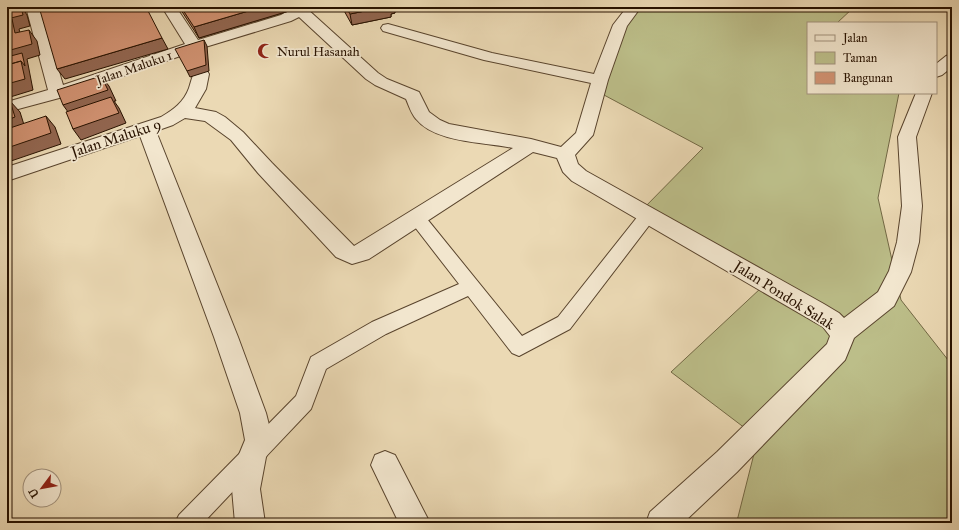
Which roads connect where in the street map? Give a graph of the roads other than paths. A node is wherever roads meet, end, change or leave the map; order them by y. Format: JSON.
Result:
{"nodes":[{"id":1,"x":33,"y":7,"type":"edge"},
{"id":2,"x":169,"y":7,"type":"edge"},
{"id":3,"x":634,"y":7,"type":"edge"},
{"id":4,"x":298,"y":9,"type":"edge"},
{"id":5,"x":388,"y":28,"type":"dead end"},
{"id":6,"x":194,"y":48,"type":"junction"},
{"id":7,"x":952,"y":59,"type":"edge"},
{"id":8,"x":937,"y":71,"type":"edge"},
{"id":9,"x":201,"y":74,"type":"edge"},
{"id":10,"x":600,"y":80,"type":"junction"},
{"id":11,"x":57,"y":93,"type":"junction"},
{"id":12,"x":924,"y":94,"type":"edge"},
{"id":13,"x":7,"y":107,"type":"edge"},
{"id":14,"x":184,"y":112,"type":"junction"},
{"id":15,"x":146,"y":128,"type":"junction"},
{"id":16,"x":531,"y":145,"type":"junction"},
{"id":17,"x":566,"y":154,"type":"junction"},
{"id":18,"x":7,"y":174,"type":"edge"},
{"id":19,"x":648,"y":215,"type":"junction"},
{"id":20,"x":416,"y":218,"type":"junction"},
{"id":21,"x":472,"y":286,"type":"junction"},
{"id":22,"x":842,"y":332,"type":"junction"},
{"id":23,"x":252,"y":457,"type":"junction"},
{"id":24,"x":385,"y":464,"type":"dead end"},
{"id":25,"x":187,"y":523,"type":"edge"},
{"id":26,"x":250,"y":523,"type":"edge"},
{"id":27,"x":415,"y":523,"type":"edge"},
{"id":28,"x":660,"y":523,"type":"edge"}],
"edges":[{"from":1,"to":11,"type":"street"},
{"from":2,"to":6,"type":"street","name":"Jalan Maluku 1"},
{"from":3,"to":10,"type":"street"},
{"from":4,"to":6,"type":"street"},
{"from":4,"to":16,"type":"street"},
{"from":5,"to":10,"type":"street"},
{"from":6,"to":11,"type":"street","name":"Jalan Maluku 1"},
{"from":7,"to":8,"type":"street"},
{"from":9,"to":14,"type":"street","name":"Jalan Maluku 9"},
{"from":10,"to":17,"type":"street"},
{"from":11,"to":13,"type":"street","name":"Jalan Maluku 1"},
{"from":12,"to":22,"type":"street"},
{"from":14,"to":15,"type":"street","name":"Jalan Maluku 9"},
{"from":14,"to":20,"type":"street"},
{"from":15,"to":18,"type":"street","name":"Jalan Maluku 9"},
{"from":15,"to":23,"type":"street"},
{"from":16,"to":17,"type":"street"},
{"from":16,"to":20,"type":"street"},
{"from":17,"to":19,"type":"street","name":"Jalan Pondok Salak"},
{"from":19,"to":21,"type":"lane"},
{"from":19,"to":22,"type":"street","name":"Jalan Pondok Salak"},
{"from":20,"to":21,"type":"lane"},
{"from":21,"to":23,"type":"lane"},
{"from":22,"to":28,"type":"street","name":"Jalan Pondok Salak"},
{"from":23,"to":25,"type":"lane"},
{"from":23,"to":26,"type":"street"},
{"from":24,"to":27,"type":"street"}]}
